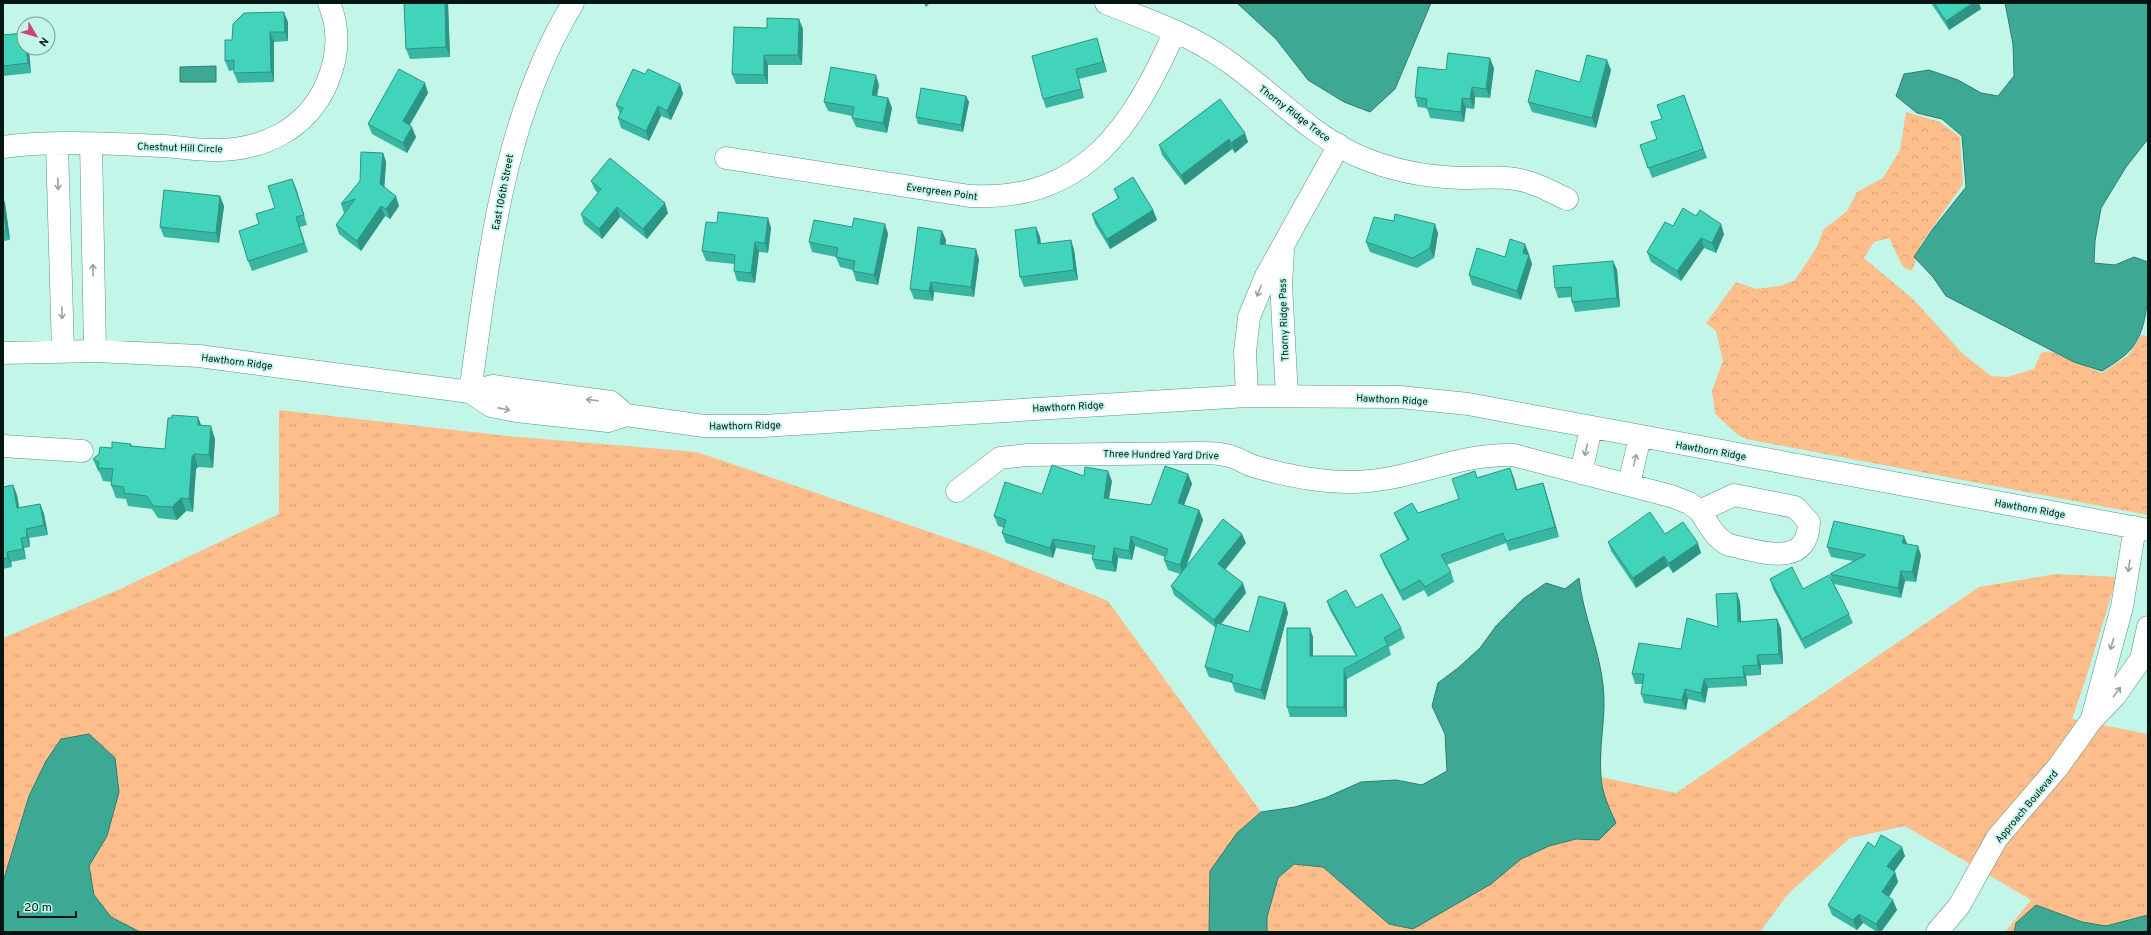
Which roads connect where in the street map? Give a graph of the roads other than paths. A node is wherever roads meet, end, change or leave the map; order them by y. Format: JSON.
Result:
{"nodes":[{"id":1,"x":329,"y":3,"type":"edge"},
{"id":2,"x":573,"y":3,"type":"edge"},
{"id":3,"x":1106,"y":3,"type":"edge"},
{"id":4,"x":1175,"y":31,"type":"junction"},
{"id":5,"x":57,"y":144,"type":"junction"},
{"id":6,"x":90,"y":144,"type":"junction"},
{"id":7,"x":1339,"y":145,"type":"junction"},
{"id":8,"x":3,"y":147,"type":"edge"},
{"id":9,"x":726,"y":158,"type":"dead end"},
{"id":10,"x":1567,"y":200,"type":"dead end"},
{"id":11,"x":1284,"y":244,"type":"junction"},
{"id":12,"x":95,"y":351,"type":"junction"},
{"id":13,"x":63,"y":352,"type":"junction"},
{"id":14,"x":3,"y":353,"type":"edge"},
{"id":15,"x":470,"y":392,"type":"junction"},
{"id":16,"x":1247,"y":396,"type":"junction"},
{"id":17,"x":1287,"y":396,"type":"junction"},
{"id":18,"x":1591,"y":428,"type":"junction"},
{"id":19,"x":1640,"y":437,"type":"junction"},
{"id":20,"x":3,"y":446,"type":"edge"},
{"id":21,"x":82,"y":451,"type":"dead end"},
{"id":22,"x":1581,"y":473,"type":"junction"},
{"id":23,"x":1629,"y":484,"type":"junction"},
{"id":24,"x":957,"y":491,"type":"dead end"},
{"id":25,"x":1700,"y":511,"type":"dead end"},
{"id":26,"x":2141,"y":528,"type":"edge"},
{"id":27,"x":2148,"y":627,"type":"edge"},
{"id":28,"x":2091,"y":721,"type":"junction"},
{"id":29,"x":1937,"y":932,"type":"edge"}],
"edges":[{"from":1,"to":6,"type":"street","name":"Chestnut Hill Circle"},
{"from":2,"to":15,"type":"street","name":"East 106th Street"},
{"from":3,"to":4,"type":"street","name":"Thorny Ridge Trace"},
{"from":4,"to":7,"type":"street","name":"Thorny Ridge Trace"},
{"from":4,"to":9,"type":"street","name":"Evergreen Point"},
{"from":5,"to":6,"type":"street","name":"Chestnut Hill Circle"},
{"from":5,"to":8,"type":"street","name":"Chestnut Hill Circle"},
{"from":5,"to":13,"type":"street","one_way":true},
{"from":12,"to":6,"type":"street","one_way":true},
{"from":7,"to":10,"type":"street","name":"Thorny Ridge Trace"},
{"from":7,"to":11,"type":"street","name":"Thorny Ridge Pass"},
{"from":11,"to":16,"type":"street","name":"Thorny Ridge Pass","one_way":true},
{"from":11,"to":17,"type":"street","name":"Thorny Ridge Pass"},
{"from":12,"to":13,"type":"street","name":"Hawthorn Ridge"},
{"from":12,"to":15,"type":"street","name":"Hawthorn Ridge"},
{"from":13,"to":14,"type":"street","name":"Hawthorn Ridge"},
{"from":15,"to":16,"type":"street","name":"Hawthorn Ridge"},
{"from":16,"to":17,"type":"street","name":"Hawthorn Ridge"},
{"from":17,"to":18,"type":"street","name":"Hawthorn Ridge"},
{"from":18,"to":19,"type":"street","name":"Hawthorn Ridge"},
{"from":18,"to":22,"type":"street","one_way":true},
{"from":23,"to":19,"type":"street","one_way":true},
{"from":19,"to":26,"type":"street","name":"Hawthorn Ridge"},
{"from":20,"to":21,"type":"street"},
{"from":22,"to":23,"type":"street","name":"Three Hundred Yard Drive"},
{"from":22,"to":24,"type":"street","name":"Three Hundred Yard Drive"},
{"from":23,"to":25,"type":"street","name":"Three Hundred Yard Drive"},
{"from":26,"to":28,"type":"street","name":"Approach Boulevard","one_way":true},
{"from":28,"to":27,"type":"street","name":"Approach Boulevard","one_way":true},
{"from":28,"to":29,"type":"street","name":"Approach Boulevard"}]}
